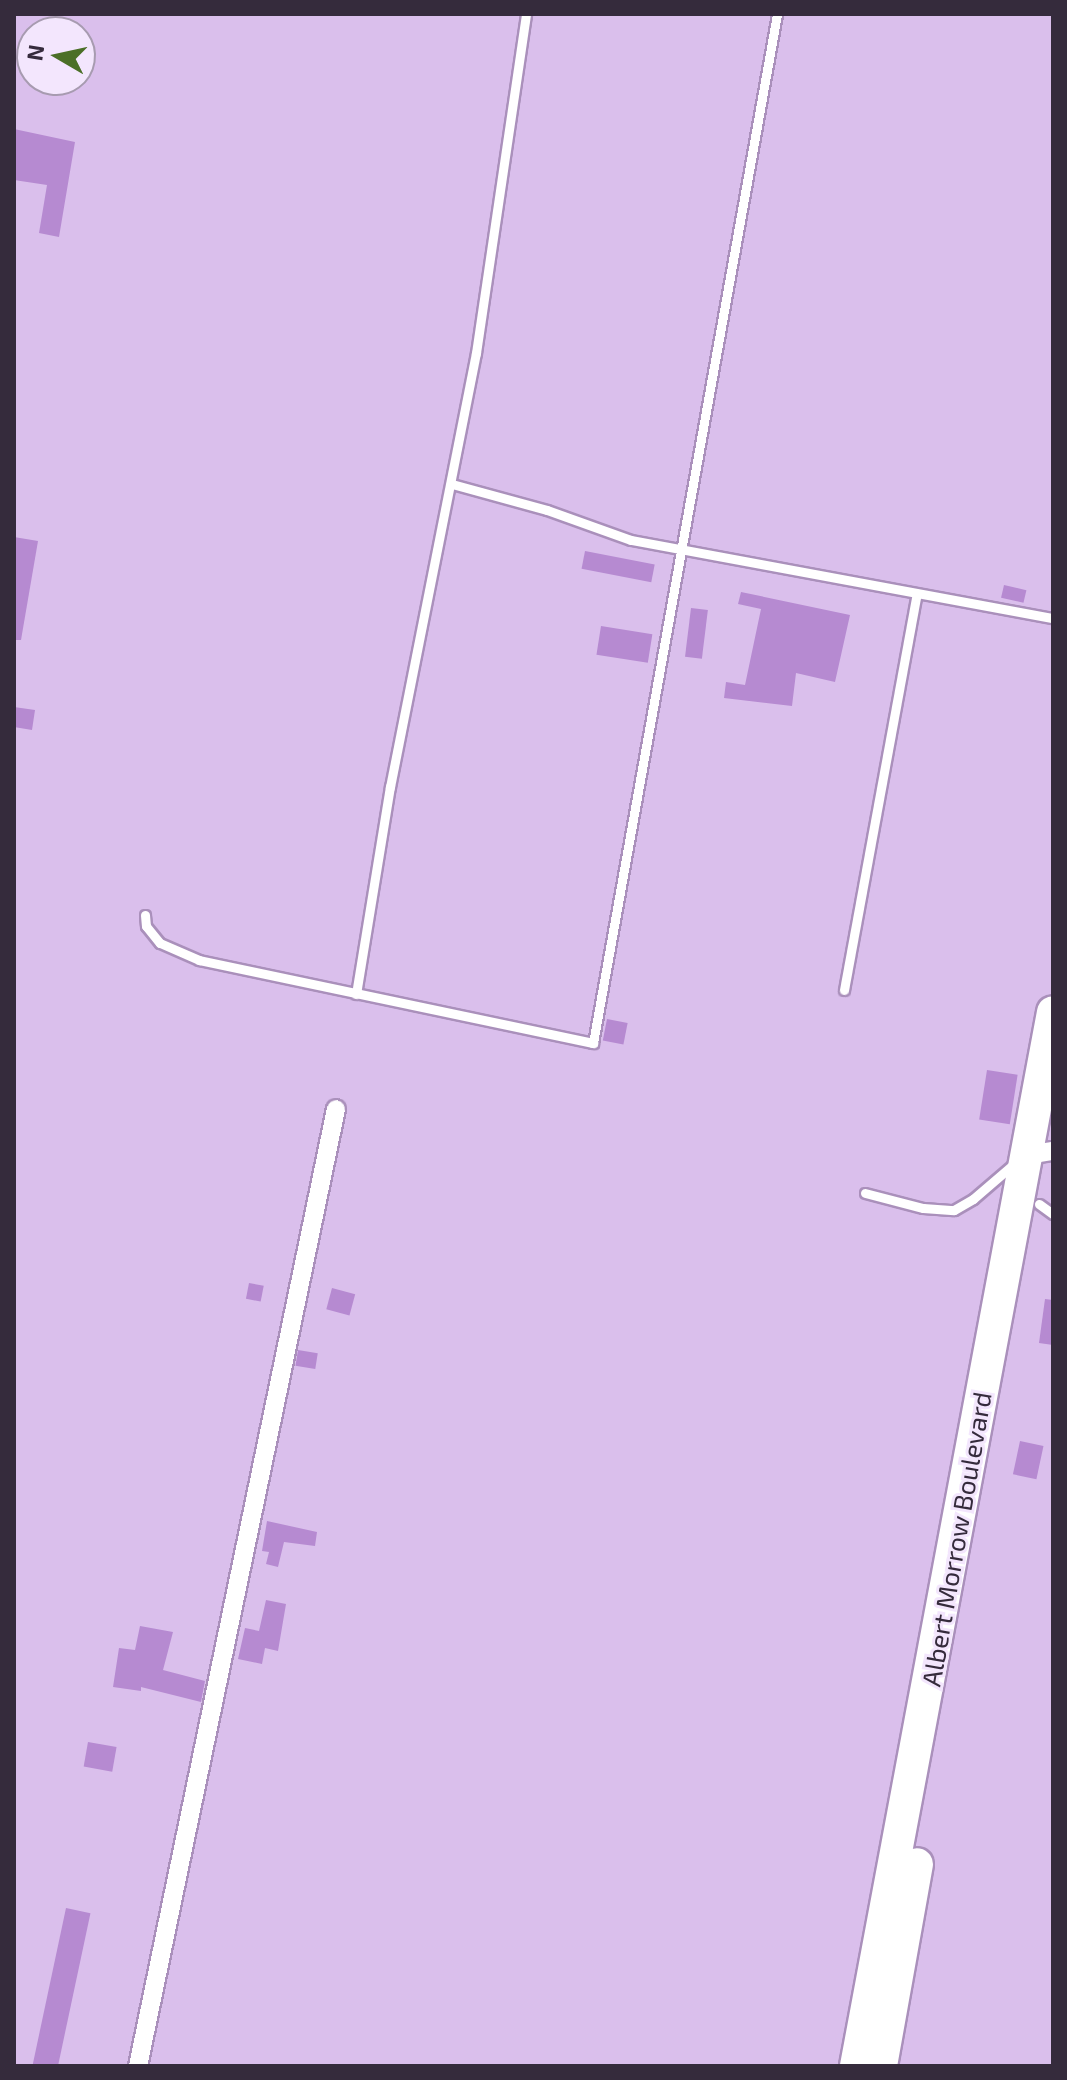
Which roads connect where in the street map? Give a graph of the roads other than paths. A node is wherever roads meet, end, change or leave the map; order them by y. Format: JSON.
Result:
{"nodes":[{"id":1,"x":526,"y":14,"type":"edge"},
{"id":2,"x":777,"y":14,"type":"edge"},
{"id":3,"x":452,"y":484,"type":"junction"},
{"id":4,"x":681,"y":550,"type":"junction"},
{"id":5,"x":917,"y":594,"type":"junction"},
{"id":6,"x":1053,"y":618,"type":"edge"},
{"id":7,"x":145,"y":915,"type":"dead end"},
{"id":8,"x":844,"y":990,"type":"dead end"},
{"id":9,"x":356,"y":994,"type":"junction"},
{"id":10,"x":1053,"y":1012,"type":"edge"},
{"id":11,"x":336,"y":1109,"type":"dead end"},
{"id":12,"x":1046,"y":1147,"type":"edge"},
{"id":13,"x":865,"y":1193,"type":"dead end"},
{"id":14,"x":1046,"y":1209,"type":"edge"},
{"id":15,"x":138,"y":2066,"type":"edge"},
{"id":16,"x":856,"y":2066,"type":"edge"},
{"id":17,"x":881,"y":2066,"type":"edge"}],
"edges":[{"from":1,"to":3,"type":"lane"},
{"from":2,"to":4,"type":"lane"},
{"from":3,"to":4,"type":"lane"},
{"from":3,"to":9,"type":"lane"},
{"from":4,"to":5,"type":"lane"},
{"from":4,"to":9,"type":"lane"},
{"from":5,"to":6,"type":"lane"},
{"from":5,"to":8,"type":"lane"},
{"from":7,"to":9,"type":"lane"},
{"from":10,"to":12,"type":"highway","name":"Albert Morrow Boulevard"},
{"from":11,"to":15,"type":"street"},
{"from":12,"to":13,"type":"lane"},
{"from":12,"to":14,"type":"highway","name":"Albert Morrow Boulevard"},
{"from":12,"to":16,"type":"highway","name":"Albert Morrow Boulevard"},
{"from":14,"to":17,"type":"highway","name":"Albert Morrow Boulevard"}]}
